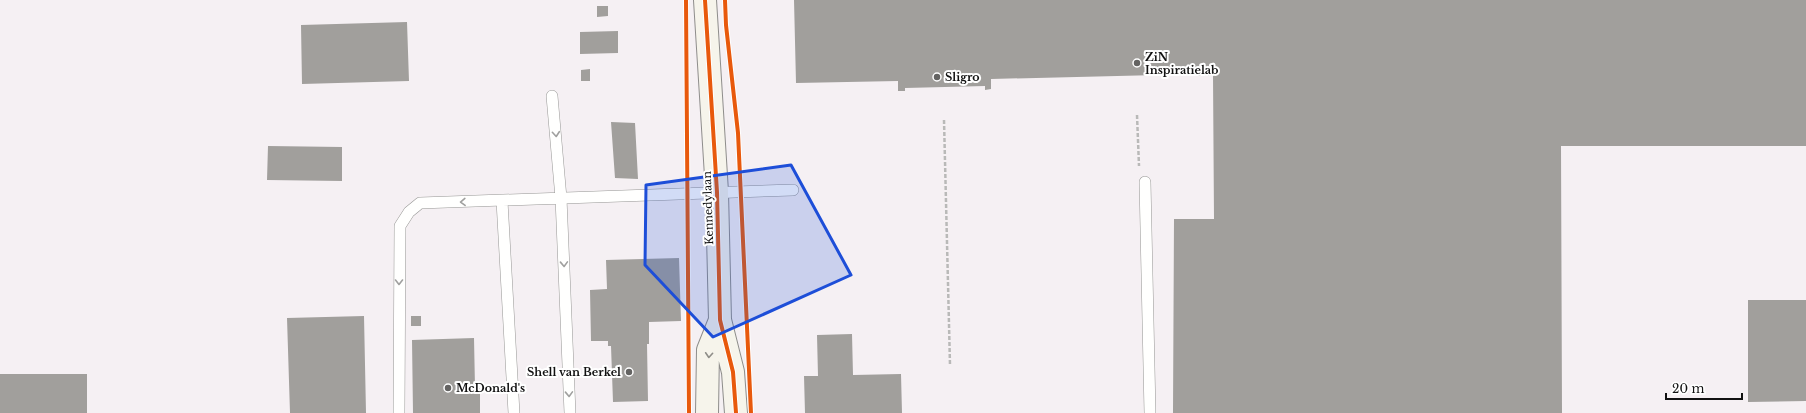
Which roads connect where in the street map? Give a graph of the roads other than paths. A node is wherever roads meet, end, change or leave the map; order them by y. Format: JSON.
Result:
{"nodes":[{"id":1,"x":705,"y":0,"type":"edge"},
{"id":2,"x":552,"y":96,"type":"dead end"},
{"id":3,"x":1145,"y":182,"type":"dead end"},
{"id":4,"x":793,"y":190,"type":"dead end"},
{"id":5,"x":717,"y":192,"type":"junction"},
{"id":6,"x":561,"y":198,"type":"junction"},
{"id":7,"x":502,"y":201,"type":"junction"},
{"id":8,"x":720,"y":320,"type":"junction"},
{"id":9,"x":399,"y":413,"type":"edge"},
{"id":10,"x":514,"y":413,"type":"edge"},
{"id":11,"x":570,"y":413,"type":"edge"},
{"id":12,"x":707,"y":413,"type":"edge"},
{"id":13,"x":736,"y":413,"type":"edge"},
{"id":14,"x":1150,"y":413,"type":"edge"}],
"edges":[{"from":1,"to":5,"type":"street","name":"Kennedylaan"},
{"from":2,"to":6,"type":"lane","one_way":true},
{"from":3,"to":14,"type":"lane"},
{"from":4,"to":5,"type":"lane"},
{"from":5,"to":6,"type":"lane"},
{"from":5,"to":8,"type":"street","name":"Kennedylaan"},
{"from":6,"to":7,"type":"lane"},
{"from":6,"to":11,"type":"lane","one_way":true},
{"from":7,"to":9,"type":"lane","one_way":true},
{"from":7,"to":10,"type":"lane"},
{"from":8,"to":12,"type":"street","name":"Kennedylaan","one_way":true},
{"from":8,"to":13,"type":"street","name":"Kennedylaan"}]}
